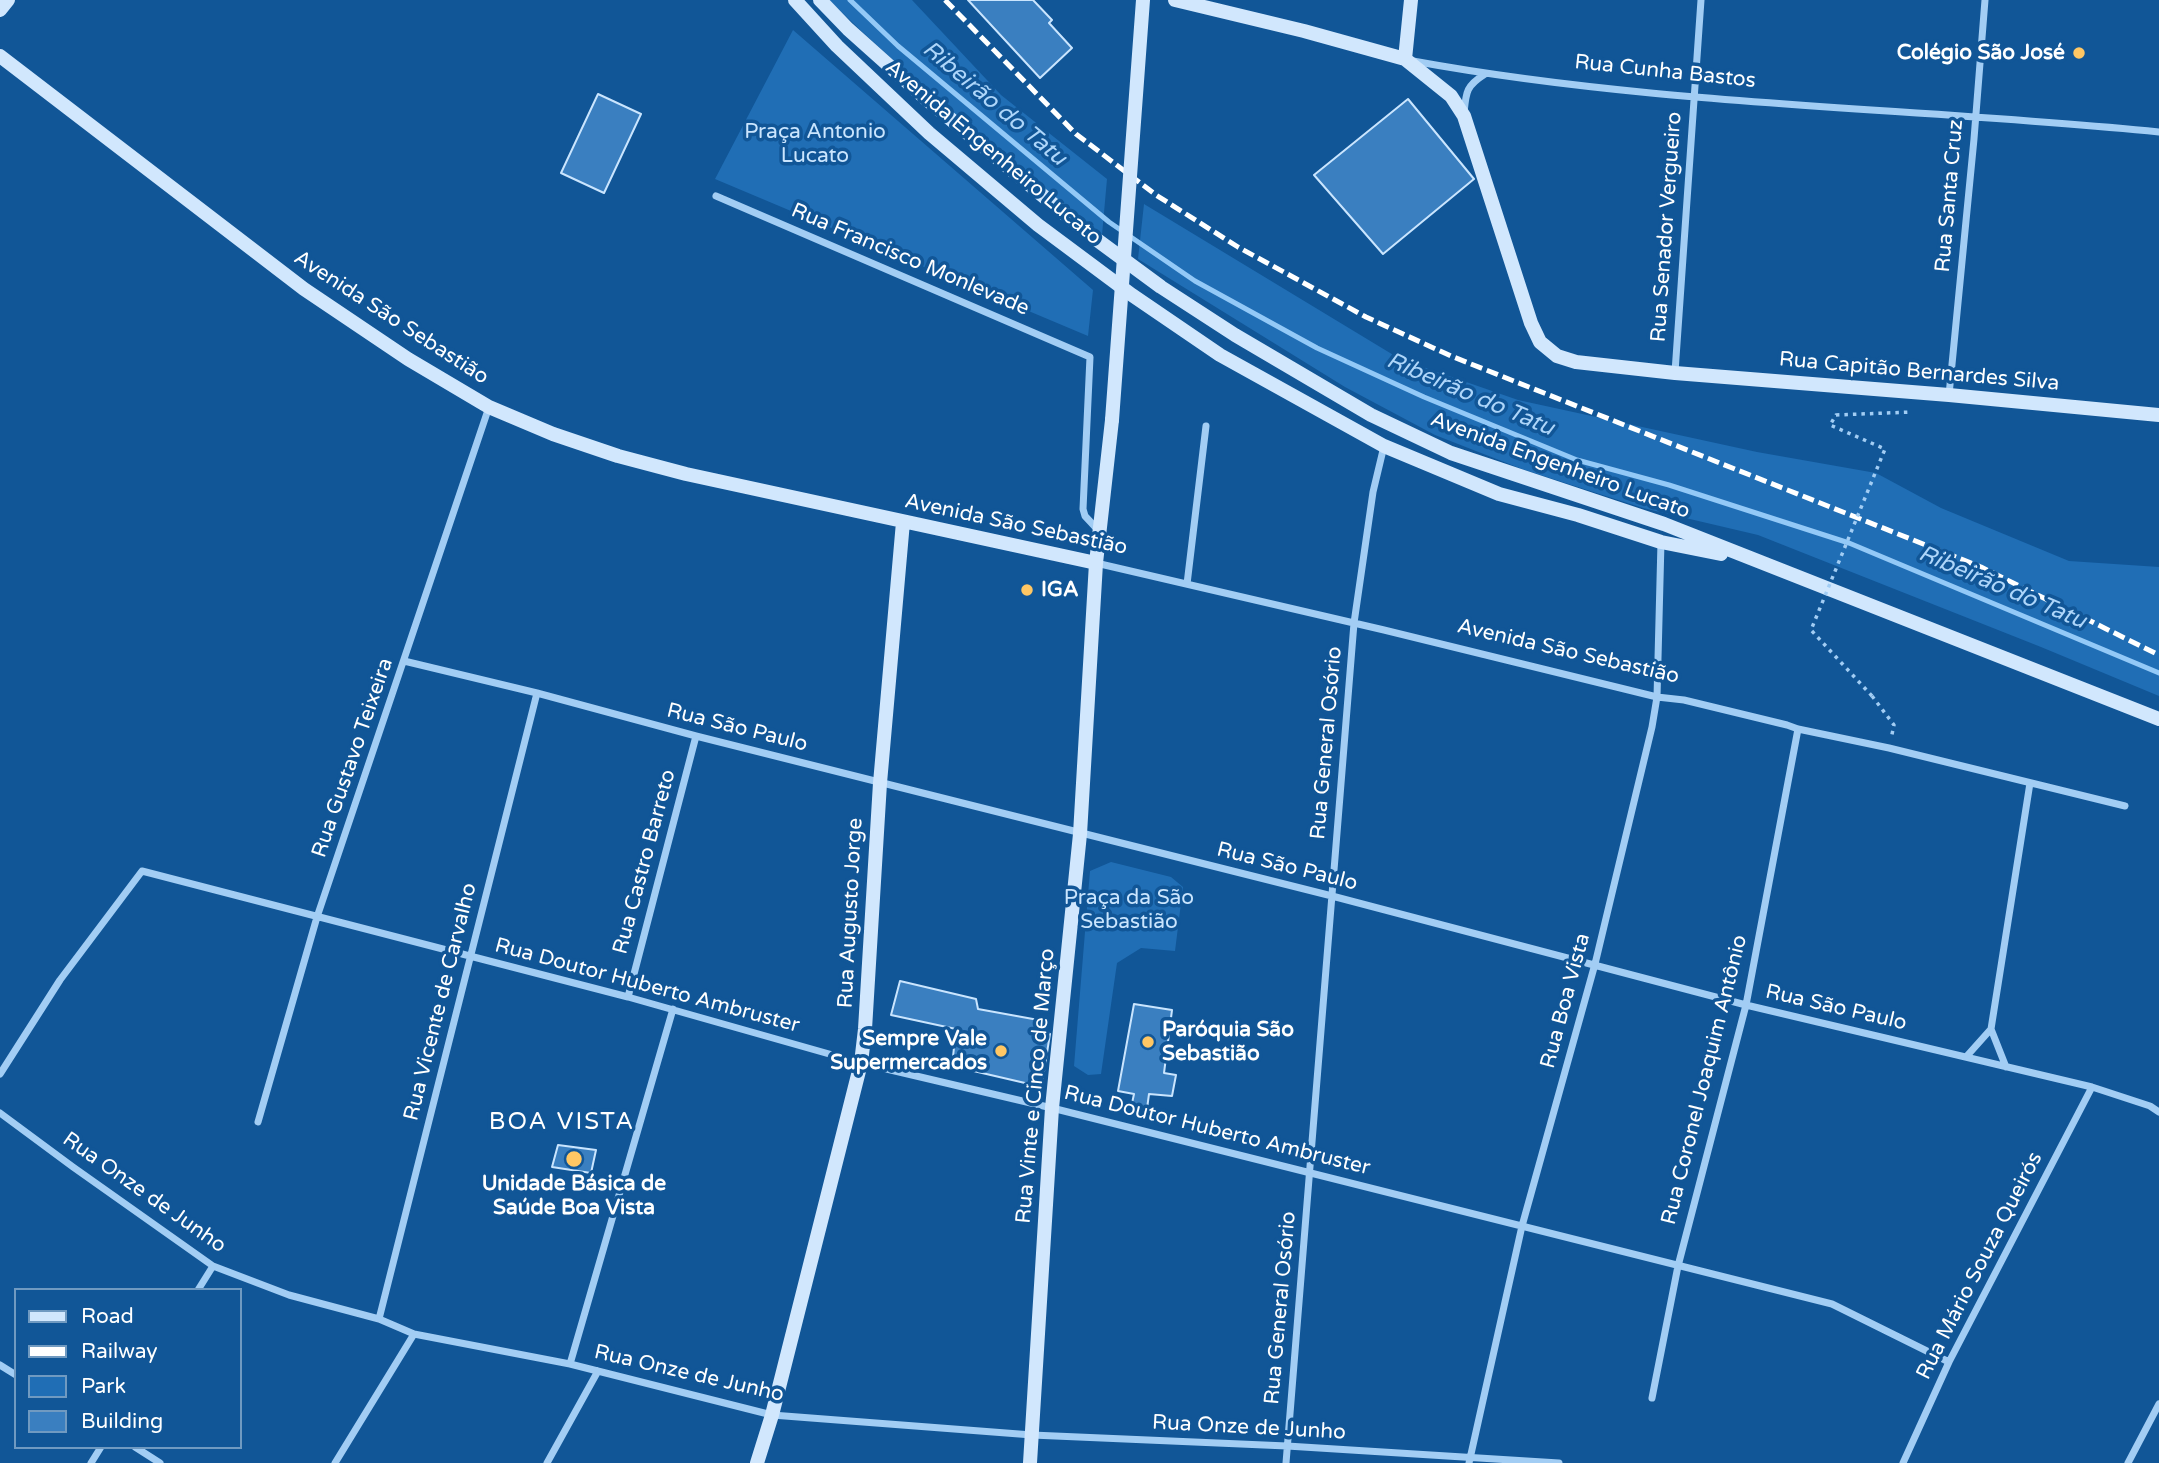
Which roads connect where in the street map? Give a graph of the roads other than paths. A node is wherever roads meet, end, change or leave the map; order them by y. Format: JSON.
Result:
{"nodes":[{"id":1,"x":8,"y":0,"type":"edge"},
{"id":2,"x":794,"y":0,"type":"edge"},
{"id":3,"x":820,"y":0,"type":"edge"},
{"id":4,"x":1143,"y":0,"type":"edge"},
{"id":5,"x":1175,"y":0,"type":"edge"},
{"id":6,"x":1411,"y":0,"type":"edge"},
{"id":7,"x":1701,"y":0,"type":"edge"},
{"id":8,"x":1984,"y":0,"type":"edge"},
{"id":9,"x":0,"y":10,"type":"edge"},
{"id":10,"x":0,"y":56,"type":"edge"},
{"id":11,"x":1405,"y":59,"type":"junction"},
{"id":12,"x":1485,"y":74,"type":"junction"},
{"id":13,"x":1693,"y":98,"type":"junction"},
{"id":14,"x":1464,"y":116,"type":"junction"},
{"id":15,"x":1975,"y":118,"type":"junction"},
{"id":16,"x":2159,"y":132,"type":"edge"},
{"id":17,"x":716,"y":196,"type":"dead end"},
{"id":18,"x":1675,"y":373,"type":"junction"},
{"id":19,"x":1949,"y":395,"type":"junction"},
{"id":20,"x":489,"y":407,"type":"junction"},
{"id":21,"x":2159,"y":415,"type":"edge"},
{"id":22,"x":1206,"y":426,"type":"dead end"},
{"id":23,"x":1384,"y":446,"type":"junction"},
{"id":24,"x":1451,"y":453,"type":"junction"},
{"id":25,"x":903,"y":522,"type":"junction"},
{"id":26,"x":1664,"y":524,"type":"junction"},
{"id":27,"x":1100,"y":531,"type":"junction"},
{"id":28,"x":1661,"y":542,"type":"junction"},
{"id":29,"x":1754,"y":561,"type":"junction"},
{"id":30,"x":1096,"y":564,"type":"junction"},
{"id":31,"x":1187,"y":584,"type":"junction"},
{"id":32,"x":1354,"y":623,"type":"junction"},
{"id":33,"x":404,"y":661,"type":"junction"},
{"id":34,"x":537,"y":693,"type":"junction"},
{"id":35,"x":1657,"y":697,"type":"junction"},
{"id":36,"x":2159,"y":719,"type":"edge"},
{"id":37,"x":1798,"y":729,"type":"junction"},
{"id":38,"x":696,"y":736,"type":"junction"},
{"id":39,"x":880,"y":783,"type":"junction"},
{"id":40,"x":2030,"y":783,"type":"junction"},
{"id":41,"x":2125,"y":806,"type":"dead end"},
{"id":42,"x":1080,"y":834,"type":"junction"},
{"id":43,"x":1332,"y":896,"type":"junction"},
{"id":44,"x":317,"y":918,"type":"junction"},
{"id":45,"x":470,"y":956,"type":"junction"},
{"id":46,"x":1595,"y":964,"type":"junction"},
{"id":47,"x":628,"y":997,"type":"junction"},
{"id":48,"x":1746,"y":1005,"type":"junction"},
{"id":49,"x":673,"y":1009,"type":"junction"},
{"id":50,"x":1991,"y":1029,"type":"junction"},
{"id":51,"x":1966,"y":1057,"type":"junction"},
{"id":52,"x":861,"y":1063,"type":"junction"},
{"id":53,"x":2006,"y":1067,"type":"junction"},
{"id":54,"x":0,"y":1074,"type":"edge"},
{"id":55,"x":2092,"y":1087,"type":"junction"},
{"id":56,"x":1052,"y":1108,"type":"junction"},
{"id":57,"x":2159,"y":1112,"type":"edge"},
{"id":58,"x":0,"y":1113,"type":"edge"},
{"id":59,"x":258,"y":1122,"type":"dead end"},
{"id":60,"x":1309,"y":1172,"type":"junction"},
{"id":61,"x":1522,"y":1226,"type":"junction"},
{"id":62,"x":213,"y":1266,"type":"junction"},
{"id":63,"x":1678,"y":1266,"type":"junction"},
{"id":64,"x":199,"y":1288,"type":"edge"},
{"id":65,"x":379,"y":1319,"type":"junction"},
{"id":66,"x":414,"y":1334,"type":"junction"},
{"id":67,"x":1949,"y":1362,"type":"junction"},
{"id":68,"x":570,"y":1364,"type":"junction"},
{"id":69,"x":598,"y":1371,"type":"junction"},
{"id":70,"x":1652,"y":1398,"type":"dead end"},
{"id":71,"x":2159,"y":1404,"type":"edge"},
{"id":72,"x":772,"y":1415,"type":"junction"},
{"id":73,"x":1032,"y":1435,"type":"junction"},
{"id":74,"x":1287,"y":1446,"type":"junction"},
{"id":75,"x":138,"y":1449,"type":"edge"},
{"id":76,"x":1469,"y":1460,"type":"edge"},
{"id":77,"x":160,"y":1463,"type":"edge"},
{"id":78,"x":335,"y":1463,"type":"edge"},
{"id":79,"x":547,"y":1463,"type":"edge"},
{"id":80,"x":757,"y":1463,"type":"edge"},
{"id":81,"x":1030,"y":1463,"type":"edge"},
{"id":82,"x":1286,"y":1463,"type":"edge"},
{"id":83,"x":1559,"y":1463,"type":"edge"},
{"id":84,"x":1903,"y":1463,"type":"edge"},
{"id":85,"x":2127,"y":1463,"type":"edge"}],
"edges":[{"from":1,"to":9,"type":"main road"},
{"from":2,"to":23,"type":"main road","name":"Avenida Engenheiro Lucato"},
{"from":3,"to":24,"type":"main road","name":"Avenida Engenheiro Lucato"},
{"from":4,"to":27,"type":"main road","name":"Rua Vinte e Cinco de Março","bridge":true},
{"from":5,"to":11,"type":"main road","name":"Rua Cunha Bastos"},
{"from":6,"to":11,"type":"main road"},
{"from":7,"to":13,"type":"street","name":"Rua Senador Vergueiro"},
{"from":8,"to":15,"type":"street","name":"Rua Santa Cruz"},
{"from":10,"to":20,"type":"main road","name":"Avenida São Sebastião"},
{"from":11,"to":12,"type":"street","name":"Rua Cunha Bastos"},
{"from":11,"to":14,"type":"main road"},
{"from":12,"to":13,"type":"street","name":"Rua Cunha Bastos"},
{"from":12,"to":14,"type":"street"},
{"from":13,"to":15,"type":"street","name":"Rua Cunha Bastos"},
{"from":13,"to":18,"type":"street","name":"Rua Senador Vergueiro"},
{"from":14,"to":18,"type":"main road","name":"Rua Capitão Bernardes Silva"},
{"from":15,"to":16,"type":"street","name":"Rua Cunha Bastos"},
{"from":15,"to":19,"type":"street","name":"Rua Santa Cruz"},
{"from":17,"to":27,"type":"street","name":"Rua Francisco Monlevade"},
{"from":18,"to":19,"type":"main road","name":"Rua Capitão Bernardes Silva"},
{"from":19,"to":21,"type":"main road","name":"Rua Capitão Bernardes Silva"},
{"from":20,"to":25,"type":"main road","name":"Avenida São Sebastião"},
{"from":20,"to":33,"type":"street","name":"Rua Gustavo Teixeira"},
{"from":22,"to":31,"type":"street"},
{"from":23,"to":24,"type":"main road"},
{"from":23,"to":28,"type":"main road","name":"Avenida Engenheiro Lucato"},
{"from":23,"to":32,"type":"street","name":"Rua General Osório"},
{"from":24,"to":26,"type":"main road","name":"Avenida Engenheiro Lucato"},
{"from":25,"to":30,"type":"main road","name":"Avenida São Sebastião"},
{"from":25,"to":39,"type":"main road","name":"Rua Augusto Jorge"},
{"from":26,"to":28,"type":"main road"},
{"from":26,"to":29,"type":"main road","name":"Avenida Engenheiro Lucato"},
{"from":27,"to":30,"type":"main road","name":"Rua Vinte e Cinco de Março"},
{"from":28,"to":29,"type":"main road","name":"Avenida Engenheiro Lucato"},
{"from":28,"to":35,"type":"street","name":"Rua Boa Vista"},
{"from":29,"to":36,"type":"main road","name":"Avenida Engenheiro Lucato"},
{"from":30,"to":31,"type":"street","name":"Avenida São Sebastião"},
{"from":30,"to":42,"type":"main road","name":"Rua Vinte e Cinco de Março"},
{"from":31,"to":32,"type":"street","name":"Avenida São Sebastião"},
{"from":32,"to":35,"type":"street","name":"Avenida São Sebastião"},
{"from":32,"to":43,"type":"street","name":"Rua General Osório"},
{"from":33,"to":34,"type":"street","name":"Rua São Paulo"},
{"from":33,"to":44,"type":"street","name":"Rua Gustavo Teixeira"},
{"from":34,"to":38,"type":"street","name":"Rua São Paulo"},
{"from":34,"to":45,"type":"street","name":"Rua Vicente de Carvalho"},
{"from":35,"to":37,"type":"street","name":"Avenida São Sebastião"},
{"from":35,"to":46,"type":"street","name":"Rua Boa Vista"},
{"from":37,"to":40,"type":"street","name":"Avenida São Sebastião"},
{"from":37,"to":48,"type":"street","name":"Rua Coronel Joaquim Antônio"},
{"from":38,"to":39,"type":"street","name":"Rua São Paulo"},
{"from":38,"to":47,"type":"street","name":"Rua Castro Barreto"},
{"from":39,"to":42,"type":"street","name":"Rua São Paulo"},
{"from":39,"to":52,"type":"main road","name":"Rua Augusto Jorge"},
{"from":40,"to":41,"type":"street","name":"Avenida São Sebastião"},
{"from":40,"to":50,"type":"street"},
{"from":42,"to":43,"type":"street","name":"Rua São Paulo"},
{"from":42,"to":56,"type":"main road","name":"Rua Vinte e Cinco de Março"},
{"from":43,"to":46,"type":"street","name":"Rua São Paulo"},
{"from":43,"to":60,"type":"street","name":"Rua General Osório"},
{"from":44,"to":45,"type":"street","name":"Rua Doutor Huberto Ambruster"},
{"from":44,"to":54,"type":"street","name":"Rua Doutor Huberto Ambruster"},
{"from":44,"to":59,"type":"street","name":"Rua Gustavo Teixeira"},
{"from":45,"to":47,"type":"street","name":"Rua Doutor Huberto Ambruster"},
{"from":45,"to":65,"type":"street","name":"Rua Vicente de Carvalho"},
{"from":46,"to":48,"type":"street","name":"Rua São Paulo"},
{"from":46,"to":61,"type":"street","name":"Rua Boa Vista"},
{"from":47,"to":49,"type":"street","name":"Rua Doutor Huberto Ambruster"},
{"from":48,"to":51,"type":"street","name":"Rua São Paulo"},
{"from":48,"to":63,"type":"street","name":"Rua Coronel Joaquim Antônio"},
{"from":49,"to":52,"type":"street","name":"Rua Doutor Huberto Ambruster"},
{"from":49,"to":68,"type":"street"},
{"from":50,"to":51,"type":"street"},
{"from":50,"to":53,"type":"street"},
{"from":51,"to":53,"type":"street","name":"Rua São Paulo"},
{"from":52,"to":56,"type":"street","name":"Rua Doutor Huberto Ambruster"},
{"from":52,"to":72,"type":"main road","name":"Rua Augusto Jorge"},
{"from":53,"to":55,"type":"street","name":"Rua São Paulo"},
{"from":55,"to":57,"type":"street","name":"Rua São Paulo"},
{"from":55,"to":67,"type":"street","name":"Rua Mário Souza Queirós"},
{"from":56,"to":60,"type":"street","name":"Rua Doutor Huberto Ambruster"},
{"from":56,"to":73,"type":"main road","name":"Rua Vinte e Cinco de Março"},
{"from":58,"to":62,"type":"street","name":"Rua Onze de Junho"},
{"from":60,"to":61,"type":"street","name":"Rua Doutor Huberto Ambruster"},
{"from":60,"to":74,"type":"street","name":"Rua General Osório"},
{"from":61,"to":63,"type":"street","name":"Rua Doutor Huberto Ambruster"},
{"from":61,"to":76,"type":"street","name":"Rua Boa Vista"},
{"from":62,"to":64,"type":"street"},
{"from":62,"to":65,"type":"street","name":"Rua Onze de Junho"},
{"from":63,"to":67,"type":"street","name":"Rua Doutor Huberto Ambruster"},
{"from":63,"to":70,"type":"street","name":"Rua Coronel Joaquim Antônio"},
{"from":65,"to":66,"type":"street","name":"Rua Onze de Junho"},
{"from":66,"to":68,"type":"street","name":"Rua Onze de Junho"},
{"from":66,"to":78,"type":"street"},
{"from":67,"to":84,"type":"street","name":"Rua Mário Souza Queirós"},
{"from":68,"to":69,"type":"street","name":"Rua Onze de Junho"},
{"from":69,"to":72,"type":"street","name":"Rua Onze de Junho"},
{"from":69,"to":79,"type":"street"},
{"from":71,"to":85,"type":"street"},
{"from":72,"to":73,"type":"street","name":"Rua Onze de Junho"},
{"from":72,"to":80,"type":"main road","name":"Rua Augusto Jorge"},
{"from":73,"to":74,"type":"street","name":"Rua Onze de Junho"},
{"from":73,"to":81,"type":"main road","name":"Rua Vinte e Cinco de Março"},
{"from":74,"to":76,"type":"street","name":"Rua Onze de Junho"},
{"from":74,"to":82,"type":"street","name":"Rua General Osório"},
{"from":75,"to":77,"type":"street"},
{"from":76,"to":83,"type":"street","name":"Rua Onze de Junho"}]}
